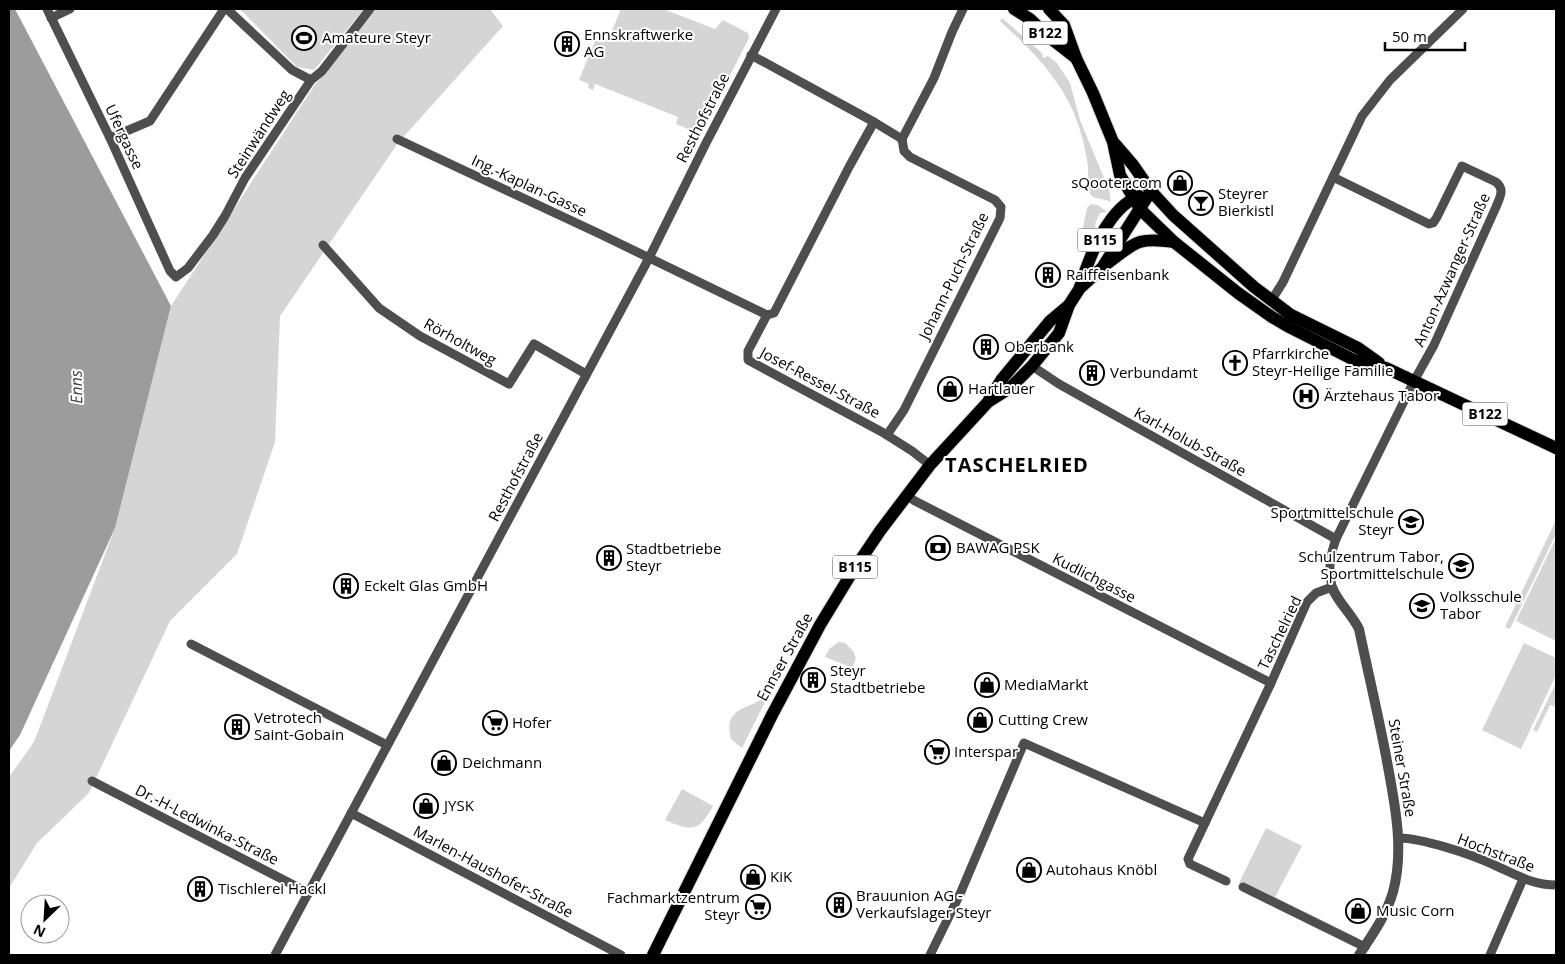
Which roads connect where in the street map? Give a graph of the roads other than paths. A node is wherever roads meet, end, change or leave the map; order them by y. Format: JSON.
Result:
{"nodes":[{"id":1,"x":47,"y":9,"type":"edge"},
{"id":2,"x":70,"y":9,"type":"edge"},
{"id":3,"x":225,"y":9,"type":"edge"},
{"id":4,"x":370,"y":9,"type":"edge"},
{"id":5,"x":776,"y":9,"type":"edge"},
{"id":6,"x":964,"y":9,"type":"edge"},
{"id":7,"x":1014,"y":9,"type":"edge"},
{"id":8,"x":1048,"y":9,"type":"edge"},
{"id":9,"x":1463,"y":9,"type":"edge"},
{"id":10,"x":51,"y":18,"type":"junction"},
{"id":11,"x":751,"y":55,"type":"junction"},
{"id":12,"x":1076,"y":58,"type":"junction"},
{"id":13,"x":311,"y":80,"type":"junction"},
{"id":14,"x":874,"y":122,"type":"junction"},
{"id":15,"x":110,"y":138,"type":"junction"},
{"id":16,"x":902,"y":138,"type":"junction"},
{"id":17,"x":397,"y":139,"type":"dead end"},
{"id":18,"x":1113,"y":142,"type":"junction"},
{"id":19,"x":1333,"y":178,"type":"junction"},
{"id":20,"x":1151,"y":191,"type":"junction"},
{"id":21,"x":1136,"y":203,"type":"junction"},
{"id":22,"x":1174,"y":242,"type":"junction"},
{"id":23,"x":323,"y":245,"type":"dead end"},
{"id":24,"x":649,"y":258,"type":"junction"},
{"id":25,"x":1102,"y":268,"type":"junction"},
{"id":26,"x":176,"y":277,"type":"joint"},
{"id":27,"x":1080,"y":288,"type":"junction"},
{"id":28,"x":1271,"y":301,"type":"junction"},
{"id":29,"x":1069,"y":305,"type":"junction"},
{"id":30,"x":767,"y":315,"type":"junction"},
{"id":31,"x":1032,"y":366,"type":"junction"},
{"id":32,"x":1386,"y":368,"type":"junction"},
{"id":33,"x":586,"y":374,"type":"junction"},
{"id":34,"x":1414,"y":381,"type":"junction"},
{"id":35,"x":988,"y":402,"type":"junction"},
{"id":36,"x":887,"y":435,"type":"junction"},
{"id":37,"x":1556,"y":448,"type":"edge"},
{"id":38,"x":930,"y":465,"type":"junction"},
{"id":39,"x":906,"y":495,"type":"junction"},
{"id":40,"x":1336,"y":539,"type":"junction"},
{"id":41,"x":1332,"y":587,"type":"junction"},
{"id":42,"x":191,"y":644,"type":"dead end"},
{"id":43,"x":1271,"y":683,"type":"junction"},
{"id":44,"x":387,"y":745,"type":"junction"},
{"id":45,"x":92,"y":781,"type":"dead end"},
{"id":46,"x":351,"y":813,"type":"junction"},
{"id":47,"x":1205,"y":823,"type":"junction"},
{"id":48,"x":1398,"y":838,"type":"junction"},
{"id":49,"x":1523,"y":879,"type":"junction"},
{"id":50,"x":1226,"y":881,"type":"dead end"},
{"id":51,"x":1556,"y":885,"type":"edge"},
{"id":52,"x":1243,"y":888,"type":"dead end"},
{"id":53,"x":309,"y":893,"type":"junction"},
{"id":54,"x":1362,"y":951,"type":"edge"},
{"id":55,"x":275,"y":955,"type":"edge"},
{"id":56,"x":621,"y":955,"type":"edge"},
{"id":57,"x":653,"y":955,"type":"edge"},
{"id":58,"x":930,"y":955,"type":"edge"},
{"id":59,"x":1490,"y":955,"type":"edge"}],
"edges":[{"from":1,"to":10,"type":"street","name":"Ufergasse"},
{"from":2,"to":10,"type":"street"},
{"from":3,"to":13,"type":"street"},
{"from":3,"to":15,"type":"street"},
{"from":4,"to":13,"type":"street","name":"Steinwändweg"},
{"from":5,"to":11,"type":"street","name":"Resthofstraße"},
{"from":6,"to":16,"type":"street"},
{"from":7,"to":12,"type":"main road","number":"B122"},
{"from":8,"to":12,"type":"main road","number":"B122"},
{"from":9,"to":19,"type":"street"},
{"from":10,"to":15,"type":"street","name":"Ufergasse"},
{"from":11,"to":14,"type":"street"},
{"from":11,"to":24,"type":"street","name":"Resthofstraße"},
{"from":12,"to":18,"type":"main road","number":"B122"},
{"from":13,"to":26,"type":"street","name":"Steinwändweg"},
{"from":14,"to":16,"type":"street"},
{"from":14,"to":30,"type":"street"},
{"from":15,"to":26,"type":"street","name":"Ufergasse"},
{"from":16,"to":36,"type":"street","name":"Johann-Puch-Straße"},
{"from":17,"to":24,"type":"street","name":"Ing.-Kaplan-Gasse"},
{"from":18,"to":20,"type":"main road","number":"B122"},
{"from":18,"to":21,"type":"main road","number":"B122"},
{"from":19,"to":28,"type":"street"},
{"from":19,"to":34,"type":"street","name":"Anton-Azwanger-Straße"},
{"from":20,"to":21,"type":"main road","name":"Ennser Straße","number":"B115"},
{"from":20,"to":28,"type":"main road","number":"B122"},
{"from":21,"to":22,"type":"main road","number":"B122"},
{"from":21,"to":25,"type":"main road","name":"Ennser Straße","number":"B115"},
{"from":21,"to":27,"type":"main road","name":"Ennser Straße","number":"B115"},
{"from":22,"to":25,"type":"main road"},
{"from":22,"to":32,"type":"main road","number":"B122"},
{"from":23,"to":33,"type":"street","name":"Rörholtweg"},
{"from":24,"to":30,"type":"street"},
{"from":24,"to":33,"type":"street","name":"Resthofstraße"},
{"from":25,"to":27,"type":"main road","name":"Ennser Straße","number":"B115"},
{"from":27,"to":29,"type":"main road","name":"Ennser Straße","number":"B115"},
{"from":28,"to":32,"type":"main road","number":"B122"},
{"from":29,"to":31,"type":"main road","name":"Ennser Straße","number":"B115"},
{"from":29,"to":35,"type":"main road","name":"Ennser Straße","number":"B115"},
{"from":30,"to":36,"type":"street","name":"Josef-Ressel-Straße"},
{"from":31,"to":35,"type":"main road","name":"Ennser Straße","number":"B115"},
{"from":31,"to":40,"type":"street","name":"Karl-Holub-Straße"},
{"from":32,"to":34,"type":"main road","number":"B122"},
{"from":33,"to":44,"type":"street","name":"Resthofstraße"},
{"from":34,"to":37,"type":"main road","number":"B122"},
{"from":34,"to":40,"type":"street"},
{"from":35,"to":38,"type":"main road","name":"Ennser Straße","number":"B115"},
{"from":36,"to":38,"type":"street","name":"Josef-Ressel-Straße"},
{"from":38,"to":39,"type":"main road","name":"Ennser Straße","number":"B115"},
{"from":39,"to":43,"type":"street","name":"Kudlichgasse"},
{"from":39,"to":57,"type":"main road","name":"Ennser Straße","number":"B115"},
{"from":40,"to":41,"type":"street"},
{"from":41,"to":43,"type":"street","name":"Taschelried"},
{"from":41,"to":48,"type":"street","name":"Steiner Straße"},
{"from":42,"to":44,"type":"street"},
{"from":43,"to":47,"type":"street","name":"Taschelried"},
{"from":44,"to":46,"type":"street","name":"Resthofstraße"},
{"from":45,"to":53,"type":"street","name":"Dr.-H-Ledwinka-Straße"},
{"from":46,"to":53,"type":"street","name":"Resthofstraße"},
{"from":46,"to":56,"type":"street","name":"Marlen-Haushofer-Straße"},
{"from":47,"to":50,"type":"street","name":"Taschelried"},
{"from":47,"to":58,"type":"street"},
{"from":48,"to":49,"type":"street","name":"Hochstraße"},
{"from":48,"to":54,"type":"street","name":"Steiner Straße"},
{"from":49,"to":51,"type":"street","name":"Hochstraße"},
{"from":49,"to":59,"type":"street"},
{"from":52,"to":54,"type":"street"},
{"from":53,"to":55,"type":"street","name":"Resthofstraße"}]}
